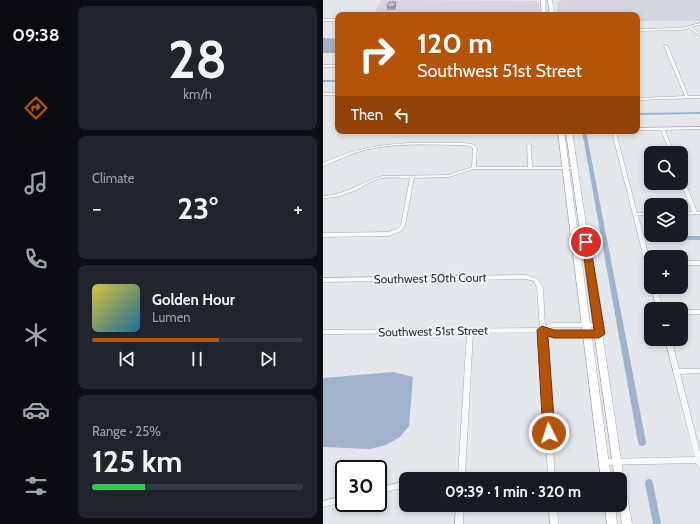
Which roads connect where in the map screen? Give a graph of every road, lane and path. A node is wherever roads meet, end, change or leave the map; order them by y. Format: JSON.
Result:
{"nodes":[{"id":1,"x":543,"y":0,"type":"edge"},
{"id":2,"x":551,"y":0,"type":"edge"},
{"id":3,"x":544,"y":12,"type":"edge"},
{"id":4,"x":552,"y":12,"type":"edge"},
{"id":5,"x":323,"y":20,"type":"edge"},
{"id":6,"x":335,"y":20,"type":"edge"},
{"id":7,"x":700,"y":24,"type":"edge"},
{"id":8,"x":690,"y":28,"type":"junction"},
{"id":9,"x":640,"y":30,"type":"edge"},
{"id":10,"x":700,"y":35,"type":"edge"},
{"id":11,"x":666,"y":46,"type":"dead end"},
{"id":12,"x":323,"y":66,"type":"edge"},
{"id":13,"x":335,"y":66,"type":"edge"},
{"id":14,"x":323,"y":94,"type":"edge"},
{"id":15,"x":335,"y":94,"type":"edge"},
{"id":16,"x":687,"y":97,"type":"junction"},
{"id":17,"x":700,"y":97,"type":"edge"},
{"id":18,"x":640,"y":99,"type":"edge"},
{"id":19,"x":700,"y":128,"type":"edge"},
{"id":20,"x":640,"y":129,"type":"edge"},
{"id":21,"x":663,"y":129,"type":"junction"},
{"id":22,"x":561,"y":134,"type":"edge"},
{"id":23,"x":569,"y":134,"type":"edge"},
{"id":24,"x":616,"y":134,"type":"edge"},
{"id":25,"x":529,"y":145,"type":"dead end"},
{"id":26,"x":669,"y":146,"type":"edge"},
{"id":27,"x":323,"y":165,"type":"edge"},
{"id":28,"x":474,"y":168,"type":"junction"},
{"id":29,"x":530,"y":168,"type":"junction"},
{"id":30,"x":566,"y":168,"type":"junction"},
{"id":31,"x":575,"y":168,"type":"junction"},
{"id":32,"x":412,"y":176,"type":"junction"},
{"id":33,"x":687,"y":190,"type":"edge"},
{"id":34,"x":323,"y":197,"type":"edge"},
{"id":35,"x":698,"y":213,"type":"edge"},
{"id":36,"x":635,"y":214,"type":"junction"},
{"id":37,"x":644,"y":214,"type":"edge"},
{"id":38,"x":688,"y":214,"type":"edge"},
{"id":39,"x":323,"y":235,"type":"edge"},
{"id":40,"x":645,"y":250,"type":"edge"},
{"id":41,"x":688,"y":263,"type":"edge"},
{"id":42,"x":700,"y":263,"type":"edge"},
{"id":43,"x":323,"y":280,"type":"edge"},
{"id":44,"x":688,"y":312,"type":"edge"},
{"id":45,"x":700,"y":312,"type":"edge"},
{"id":46,"x":587,"y":325,"type":"junction"},
{"id":47,"x":542,"y":330,"type":"junction"},
{"id":48,"x":599,"y":330,"type":"junction"},
{"id":49,"x":469,"y":331,"type":"junction"},
{"id":50,"x":323,"y":332,"type":"edge"},
{"id":51,"x":588,"y":334,"type":"junction"},
{"id":52,"x":670,"y":346,"type":"edge"},
{"id":53,"x":700,"y":371,"type":"edge"},
{"id":54,"x":677,"y":372,"type":"junction"},
{"id":55,"x":700,"y":461,"type":"edge"},
{"id":56,"x":604,"y":462,"type":"junction"},
{"id":57,"x":617,"y":462,"type":"junction"},
{"id":58,"x":461,"y":472,"type":"edge"},
{"id":59,"x":552,"y":472,"type":"edge"},
{"id":60,"x":605,"y":472,"type":"edge"},
{"id":61,"x":619,"y":472,"type":"edge"},
{"id":62,"x":399,"y":486,"type":"edge"},
{"id":63,"x":387,"y":489,"type":"edge"},
{"id":64,"x":335,"y":501,"type":"edge"},
{"id":65,"x":324,"y":504,"type":"dead end"},
{"id":66,"x":460,"y":512,"type":"edge"},
{"id":67,"x":553,"y":512,"type":"edge"},
{"id":68,"x":611,"y":512,"type":"edge"},
{"id":69,"x":625,"y":512,"type":"edge"},
{"id":70,"x":459,"y":524,"type":"edge"},
{"id":71,"x":554,"y":524,"type":"edge"},
{"id":72,"x":612,"y":524,"type":"edge"},
{"id":73,"x":627,"y":524,"type":"edge"}],
"edges":[{"from":1,"to":3,"type":"main road"},
{"from":2,"to":4,"type":"main road"},
{"from":5,"to":6,"type":"street"},
{"from":7,"to":8,"type":"street"},
{"from":8,"to":9,"type":"street"},
{"from":8,"to":10,"type":"street"},
{"from":11,"to":16,"type":"street"},
{"from":12,"to":13,"type":"street"},
{"from":14,"to":15,"type":"street"},
{"from":16,"to":17,"type":"street"},
{"from":16,"to":18,"type":"street"},
{"from":19,"to":21,"type":"street"},
{"from":20,"to":21,"type":"street"},
{"from":21,"to":26,"type":"street"},
{"from":22,"to":30,"type":"main road"},
{"from":23,"to":31,"type":"main road"},
{"from":24,"to":36,"type":"street"},
{"from":25,"to":29,"type":"street"},
{"from":27,"to":28,"type":"street"},
{"from":28,"to":29,"type":"street"},
{"from":28,"to":32,"type":"street"},
{"from":29,"to":30,"type":"street"},
{"from":30,"to":31,"type":"street"},
{"from":30,"to":46,"type":"main road"},
{"from":31,"to":48,"type":"main road"},
{"from":32,"to":34,"type":"street"},
{"from":32,"to":39,"type":"street"},
{"from":33,"to":35,"type":"street"},
{"from":35,"to":38,"type":"street"},
{"from":36,"to":37,"type":"street"},
{"from":36,"to":40,"type":"street"},
{"from":41,"to":42,"type":"street"},
{"from":43,"to":47,"type":"street","name":"Southwest 50th Court"},
{"from":44,"to":45,"type":"street"},
{"from":46,"to":47,"type":"street","name":"Southwest 51st Street"},
{"from":46,"to":48,"type":"street","name":"Southwest 51st Street"},
{"from":46,"to":51,"type":"main road"},
{"from":47,"to":49,"type":"street","name":"Southwest 51st Street"},
{"from":47,"to":51,"type":"street","name":"Southwest 51st Street"},
{"from":47,"to":59,"type":"street"},
{"from":48,"to":51,"type":"street","name":"Southwest 51st Street"},
{"from":48,"to":57,"type":"main road"},
{"from":49,"to":50,"type":"street","name":"Southwest 51st Street"},
{"from":49,"to":58,"type":"street"},
{"from":51,"to":56,"type":"main road"},
{"from":52,"to":54,"type":"street"},
{"from":53,"to":54,"type":"street"},
{"from":54,"to":55,"type":"street"},
{"from":55,"to":57,"type":"street"},
{"from":56,"to":57,"type":"street"},
{"from":56,"to":60,"type":"main road"},
{"from":57,"to":61,"type":"main road"},
{"from":62,"to":63,"type":"street"},
{"from":64,"to":65,"type":"street"},
{"from":66,"to":70,"type":"street"},
{"from":67,"to":71,"type":"street"},
{"from":68,"to":72,"type":"main road"},
{"from":69,"to":73,"type":"main road"}]}
